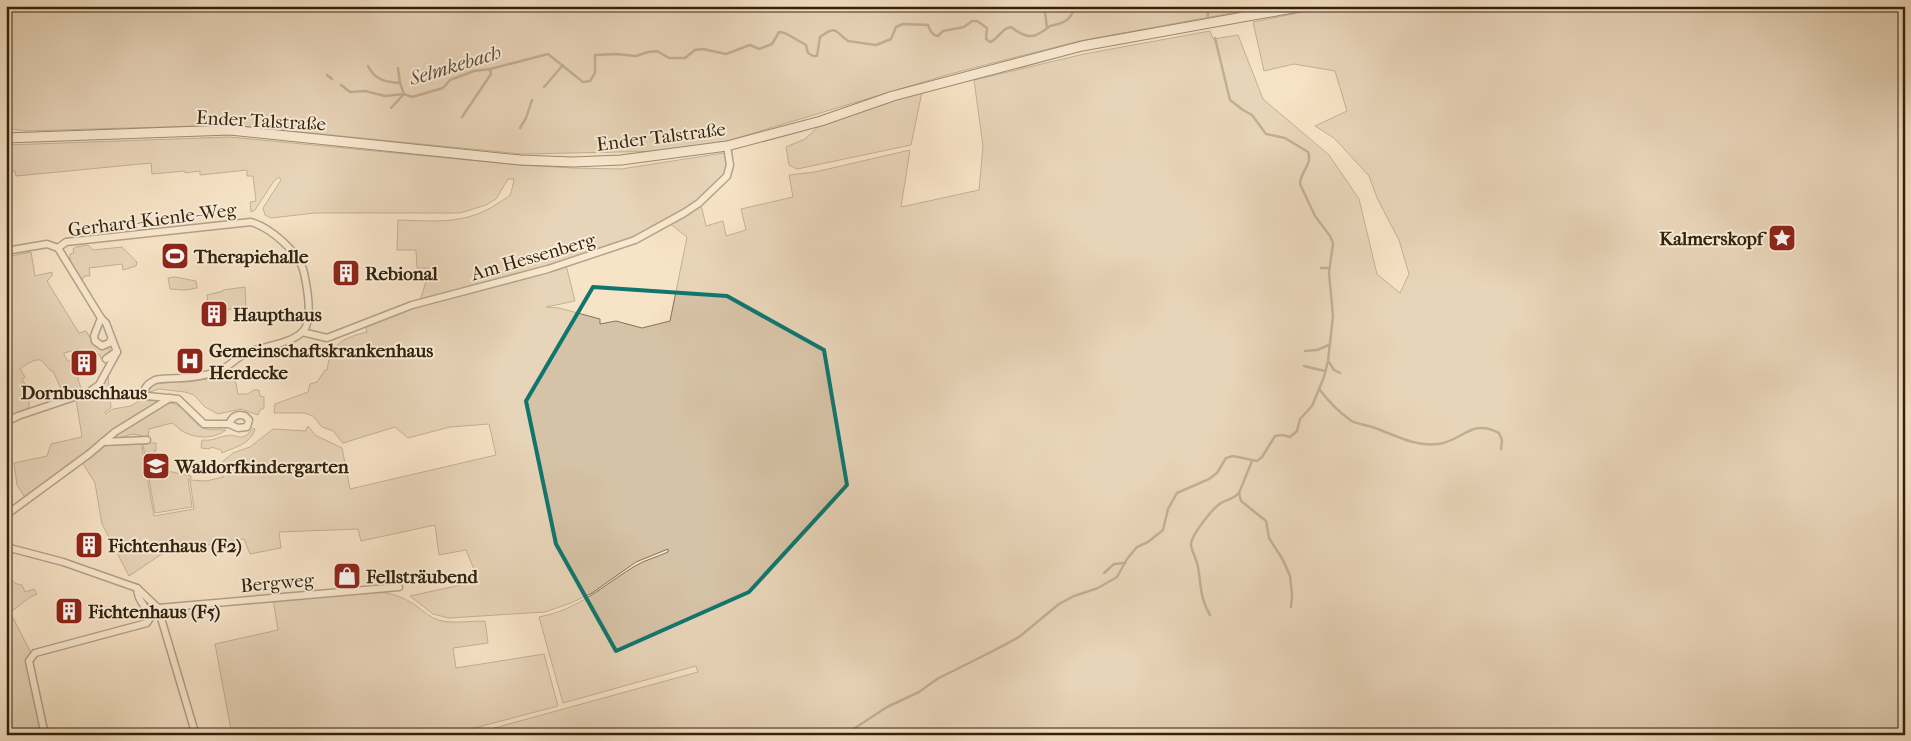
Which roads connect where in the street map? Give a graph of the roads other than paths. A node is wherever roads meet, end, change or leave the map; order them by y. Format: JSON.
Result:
{"nodes":[{"id":1,"x":1304,"y":6,"type":"edge"},
{"id":2,"x":6,"y":138,"type":"edge"},
{"id":3,"x":727,"y":146,"type":"junction"},
{"id":4,"x":58,"y":248,"type":"junction"},
{"id":5,"x":6,"y":251,"type":"edge"},
{"id":6,"x":100,"y":321,"type":"junction"},
{"id":7,"x":302,"y":332,"type":"junction"},
{"id":8,"x":111,"y":340,"type":"junction"},
{"id":9,"x":117,"y":352,"type":"junction"},
{"id":10,"x":106,"y":359,"type":"dead end"},
{"id":11,"x":170,"y":398,"type":"junction"},
{"id":12,"x":6,"y":422,"type":"edge"},
{"id":13,"x":230,"y":424,"type":"dead end"},
{"id":14,"x":147,"y":440,"type":"dead end"},
{"id":15,"x":104,"y":442,"type":"junction"},
{"id":16,"x":6,"y":515,"type":"edge"},
{"id":17,"x":6,"y":547,"type":"edge"},
{"id":18,"x":399,"y":587,"type":"dead end"},
{"id":19,"x":137,"y":588,"type":"junction"},
{"id":20,"x":158,"y":608,"type":"junction"},
{"id":21,"x":45,"y":735,"type":"edge"},
{"id":22,"x":193,"y":735,"type":"edge"}],
"edges":[{"from":1,"to":3,"type":"main road","name":"Ender Talstraße"},
{"from":2,"to":3,"type":"main road","name":"Ender Talstraße"},
{"from":3,"to":7,"type":"street","name":"Am Hessenberg"},
{"from":4,"to":5,"type":"street","name":"Gerhard-Kienle-Weg"},
{"from":4,"to":6,"type":"street","name":"Gerhard-Kienle-Weg"},
{"from":4,"to":7,"type":"street","name":"Gerhard-Kienle-Weg"},
{"from":6,"to":8,"type":"street","name":"Gerhard-Kienle-Weg"},
{"from":6,"to":8,"type":"street"},
{"from":7,"to":11,"type":"street"},
{"from":8,"to":9,"type":"street","name":"Gerhard-Kienle-Weg"},
{"from":9,"to":10,"type":"street"},
{"from":9,"to":12,"type":"street"},
{"from":11,"to":13,"type":"street"},
{"from":11,"to":15,"type":"street"},
{"from":14,"to":15,"type":"street"},
{"from":15,"to":16,"type":"street"},
{"from":17,"to":19,"type":"street"},
{"from":18,"to":20,"type":"street","name":"Bergweg"},
{"from":19,"to":20,"type":"street"},
{"from":19,"to":21,"type":"street"},
{"from":20,"to":22,"type":"street"}]}
